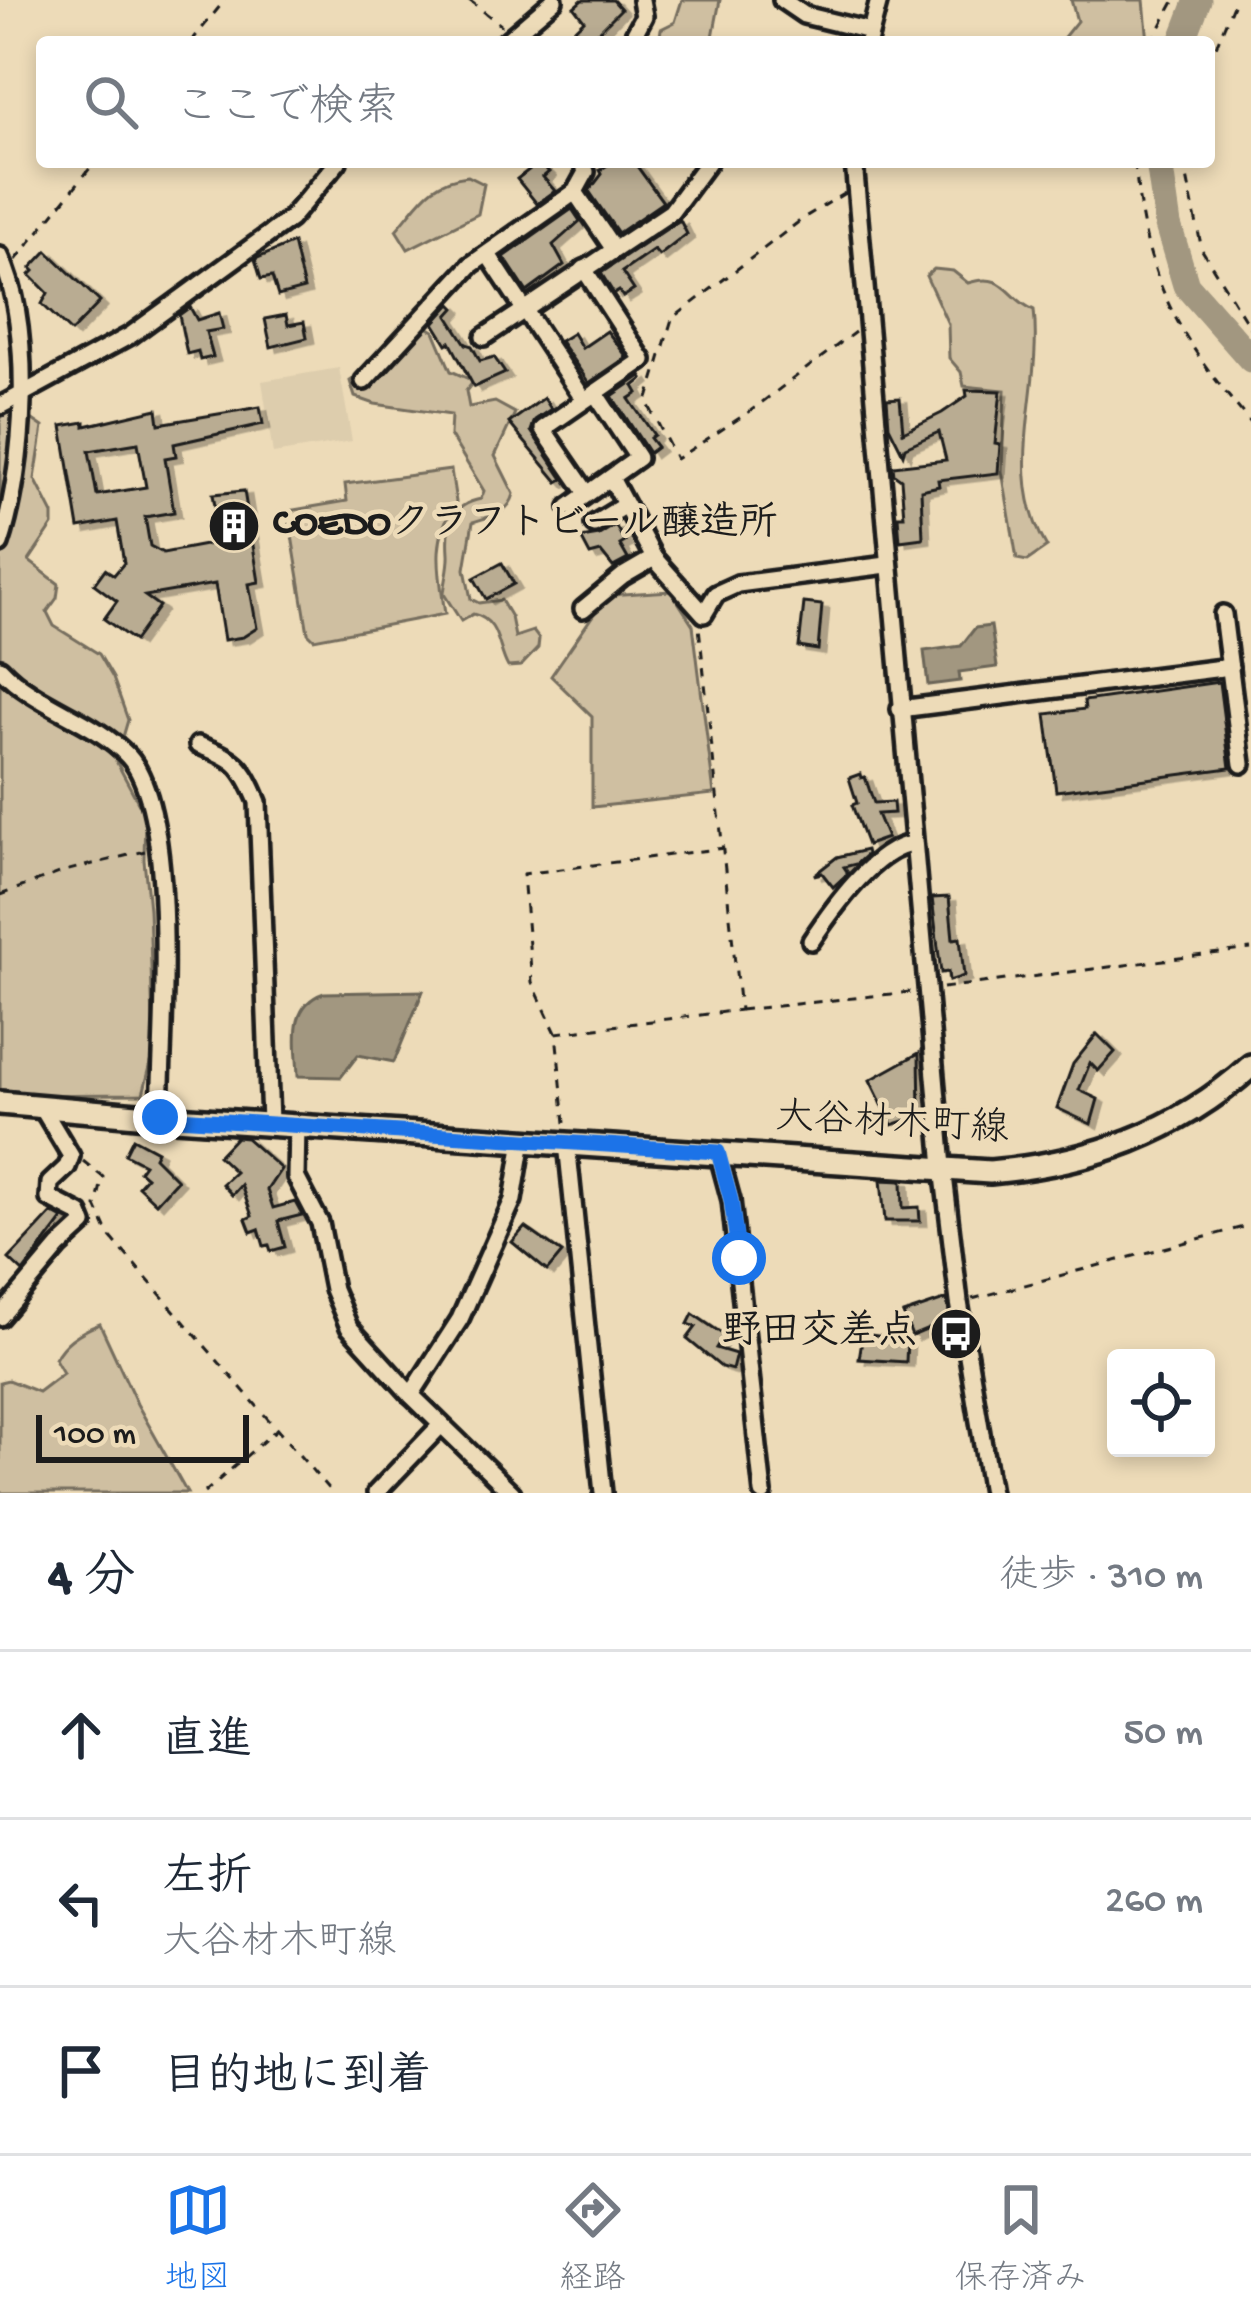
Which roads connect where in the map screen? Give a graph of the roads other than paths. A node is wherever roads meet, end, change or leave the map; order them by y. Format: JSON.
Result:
{"nodes":[{"id":1,"x":554,"y":0,"type":"edge"},
{"id":2,"x":641,"y":0,"type":"edge"},
{"id":3,"x":782,"y":0,"type":"edge"},
{"id":4,"x":879,"y":0,"type":"edge"},
{"id":5,"x":511,"y":36,"type":"edge"},
{"id":6,"x":633,"y":36,"type":"edge"},
{"id":7,"x":869,"y":36,"type":"edge"},
{"id":8,"x":333,"y":168,"type":"edge"},
{"id":9,"x":585,"y":168,"type":"edge"},
{"id":10,"x":704,"y":168,"type":"edge"},
{"id":11,"x":854,"y":168,"type":"edge"},
{"id":12,"x":575,"y":193,"type":"junction"},
{"id":13,"x":613,"y":248,"type":"junction"},
{"id":14,"x":489,"y":256,"type":"junction"},
{"id":15,"x":4,"y":263,"type":"edge"},
{"id":16,"x":584,"y":269,"type":"junction"},
{"id":17,"x":526,"y":309,"type":"junction"},
{"id":18,"x":484,"y":338,"type":"dead end"},
{"id":19,"x":364,"y":381,"type":"dead end"},
{"id":20,"x":21,"y":395,"type":"junction"},
{"id":21,"x":589,"y":397,"type":"junction"},
{"id":22,"x":0,"y":406,"type":"edge"},
{"id":23,"x":611,"y":478,"type":"junction"},
{"id":24,"x":587,"y":493,"type":"junction"},
{"id":25,"x":625,"y":505,"type":"junction"},
{"id":26,"x":569,"y":507,"type":"dead end"},
{"id":27,"x":594,"y":524,"type":"dead end"},
{"id":28,"x":0,"y":544,"type":"edge"},
{"id":29,"x":654,"y":558,"type":"junction"},
{"id":30,"x":887,"y":565,"type":"junction"},
{"id":31,"x":583,"y":609,"type":"dead end"},
{"id":32,"x":1223,"y":614,"type":"dead end"},
{"id":33,"x":1230,"y":667,"type":"junction"},
{"id":34,"x":0,"y":668,"type":"edge"},
{"id":35,"x":900,"y":709,"type":"junction"},
{"id":36,"x":198,"y":745,"type":"dead end"},
{"id":37,"x":1242,"y":764,"type":"dead end"},
{"id":38,"x":912,"y":844,"type":"junction"},
{"id":39,"x":811,"y":941,"type":"dead end"},
{"id":40,"x":1251,"y":1066,"type":"edge"},
{"id":41,"x":0,"y":1103,"type":"edge"},
{"id":42,"x":41,"y":1106,"type":"junction"},
{"id":43,"x":160,"y":1117,"type":"junction"},
{"id":44,"x":270,"y":1122,"type":"junction"},
{"id":45,"x":297,"y":1124,"type":"junction"},
{"id":46,"x":523,"y":1140,"type":"junction"},
{"id":47,"x":567,"y":1143,"type":"junction"},
{"id":48,"x":718,"y":1152,"type":"junction"},
{"id":49,"x":943,"y":1168,"type":"junction"},
{"id":50,"x":0,"y":1317,"type":"edge"},
{"id":51,"x":411,"y":1395,"type":"junction"},
{"id":52,"x":441,"y":1425,"type":"junction"},
{"id":53,"x":376,"y":1493,"type":"edge"},
{"id":54,"x":512,"y":1493,"type":"edge"},
{"id":55,"x":603,"y":1493,"type":"edge"},
{"id":56,"x":763,"y":1493,"type":"edge"},
{"id":57,"x":991,"y":1493,"type":"edge"}],
"edges":[{"from":1,"to":5,"type":"street"},
{"from":2,"to":6,"type":"street"},
{"from":3,"to":7,"type":"street"},
{"from":4,"to":7,"type":"street"},
{"from":8,"to":20,"type":"street"},
{"from":9,"to":12,"type":"street"},
{"from":10,"to":13,"type":"street"},
{"from":11,"to":30,"type":"street"},
{"from":12,"to":13,"type":"street"},
{"from":12,"to":14,"type":"street"},
{"from":13,"to":16,"type":"street"},
{"from":14,"to":17,"type":"street"},
{"from":14,"to":19,"type":"street"},
{"from":15,"to":20,"type":"street"},
{"from":16,"to":17,"type":"street"},
{"from":16,"to":21,"type":"street"},
{"from":17,"to":18,"type":"street"},
{"from":17,"to":21,"type":"street"},
{"from":20,"to":22,"type":"street"},
{"from":20,"to":28,"type":"street"},
{"from":21,"to":23,"type":"street"},
{"from":21,"to":24,"type":"street"},
{"from":23,"to":24,"type":"street"},
{"from":23,"to":25,"type":"street"},
{"from":24,"to":26,"type":"street"},
{"from":25,"to":27,"type":"street"},
{"from":25,"to":29,"type":"street"},
{"from":29,"to":30,"type":"street"},
{"from":29,"to":31,"type":"street"},
{"from":30,"to":35,"type":"street"},
{"from":32,"to":33,"type":"street"},
{"from":33,"to":35,"type":"street"},
{"from":33,"to":37,"type":"street"},
{"from":34,"to":43,"type":"street"},
{"from":35,"to":38,"type":"street"},
{"from":36,"to":44,"type":"street"},
{"from":38,"to":39,"type":"street"},
{"from":38,"to":49,"type":"street"},
{"from":40,"to":49,"type":"main road","name":"大谷材木町線"},
{"from":41,"to":42,"type":"main road","name":"大谷材木町線"},
{"from":42,"to":43,"type":"main road","name":"大谷材木町線"},
{"from":42,"to":50,"type":"street"},
{"from":43,"to":44,"type":"main road","name":"大谷材木町線"},
{"from":44,"to":45,"type":"main road","name":"大谷材木町線"},
{"from":45,"to":46,"type":"main road","name":"大谷材木町線"},
{"from":45,"to":51,"type":"street"},
{"from":46,"to":47,"type":"main road","name":"大谷材木町線"},
{"from":46,"to":51,"type":"street"},
{"from":47,"to":48,"type":"main road","name":"大谷材木町線"},
{"from":47,"to":55,"type":"street"},
{"from":48,"to":49,"type":"main road","name":"大谷材木町線"},
{"from":48,"to":56,"type":"street"},
{"from":49,"to":57,"type":"street"},
{"from":51,"to":52,"type":"street"},
{"from":52,"to":53,"type":"street"},
{"from":52,"to":54,"type":"street"}]}
